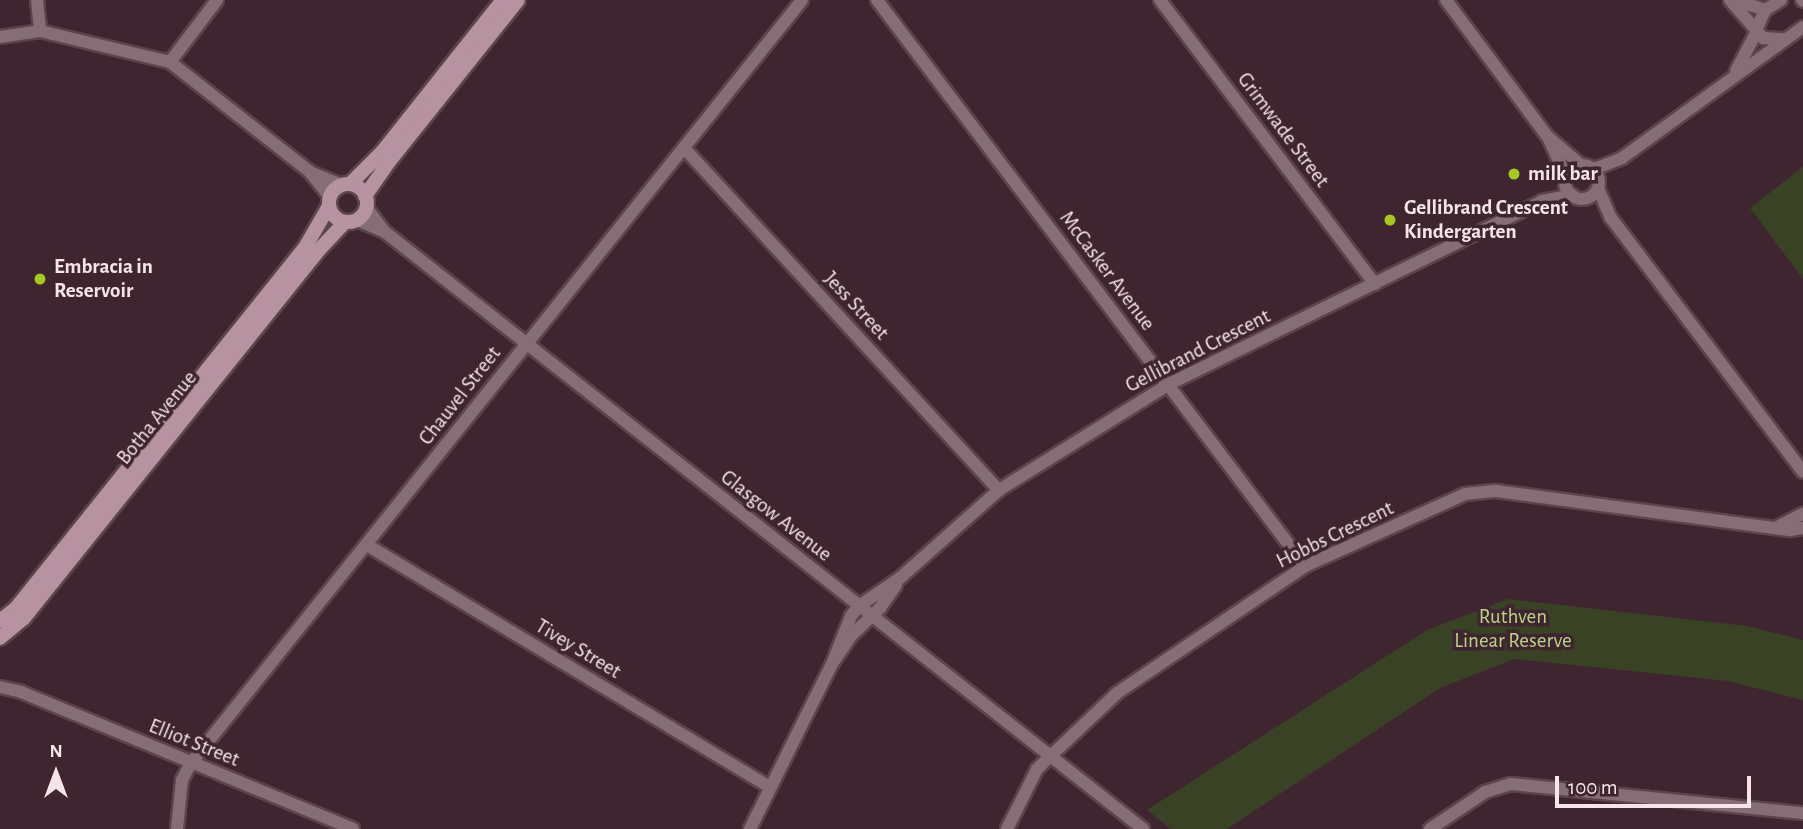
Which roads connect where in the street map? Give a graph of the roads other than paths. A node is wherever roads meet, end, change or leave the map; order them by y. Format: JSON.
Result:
{"nodes":[{"id":1,"x":37,"y":0,"type":"edge"},
{"id":2,"x":218,"y":0,"type":"edge"},
{"id":3,"x":503,"y":0,"type":"edge"},
{"id":4,"x":518,"y":0,"type":"edge"},
{"id":5,"x":802,"y":0,"type":"edge"},
{"id":6,"x":877,"y":0,"type":"edge"},
{"id":7,"x":1160,"y":0,"type":"edge"},
{"id":8,"x":1446,"y":0,"type":"edge"},
{"id":9,"x":1730,"y":0,"type":"edge"},
{"id":10,"x":1736,"y":0,"type":"edge"},
{"id":11,"x":1781,"y":0,"type":"edge"},
{"id":12,"x":1765,"y":10,"type":"junction"},
{"id":13,"x":1803,"y":27,"type":"edge"},
{"id":14,"x":488,"y":28,"type":"junction"},
{"id":15,"x":40,"y":31,"type":"junction"},
{"id":16,"x":1756,"y":31,"type":"junction"},
{"id":17,"x":0,"y":37,"type":"edge"},
{"id":18,"x":1786,"y":39,"type":"junction"},
{"id":19,"x":170,"y":62,"type":"junction"},
{"id":20,"x":1731,"y":76,"type":"junction"},
{"id":21,"x":1547,"y":135,"type":"junction"},
{"id":22,"x":685,"y":149,"type":"junction"},
{"id":23,"x":1622,"y":158,"type":"junction"},
{"id":24,"x":1588,"y":167,"type":"junction"},
{"id":25,"x":309,"y":171,"type":"junction"},
{"id":26,"x":1566,"y":178,"type":"junction"},
{"id":27,"x":345,"y":185,"type":"junction"},
{"id":28,"x":1598,"y":186,"type":"junction"},
{"id":29,"x":1579,"y":197,"type":"junction"},
{"id":30,"x":366,"y":201,"type":"junction"},
{"id":31,"x":1542,"y":201,"type":"junction"},
{"id":32,"x":329,"y":202,"type":"junction"},
{"id":33,"x":1611,"y":218,"type":"junction"},
{"id":34,"x":351,"y":221,"type":"junction"},
{"id":35,"x":385,"y":232,"type":"junction"},
{"id":36,"x":1375,"y":284,"type":"junction"},
{"id":37,"x":244,"y":333,"type":"junction"},
{"id":38,"x":526,"y":344,"type":"junction"},
{"id":39,"x":1169,"y":384,"type":"junction"},
{"id":40,"x":1803,"y":472,"type":"edge"},
{"id":41,"x":999,"y":490,"type":"junction"},
{"id":42,"x":1803,"y":514,"type":"edge"},
{"id":43,"x":1772,"y":527,"type":"junction"},
{"id":44,"x":1803,"y":528,"type":"edge"},
{"id":45,"x":77,"y":542,"type":"junction"},
{"id":46,"x":367,"y":545,"type":"junction"},
{"id":47,"x":1305,"y":566,"type":"junction"},
{"id":48,"x":900,"y":579,"type":"junction"},
{"id":49,"x":859,"y":606,"type":"junction"},
{"id":50,"x":872,"y":617,"type":"junction"},
{"id":51,"x":0,"y":621,"type":"edge"},
{"id":52,"x":0,"y":638,"type":"edge"},
{"id":53,"x":832,"y":664,"type":"junction"},
{"id":54,"x":0,"y":677,"type":"edge"},
{"id":55,"x":0,"y":687,"type":"edge"},
{"id":56,"x":21,"y":692,"type":"junction"},
{"id":57,"x":1048,"y":757,"type":"junction"},
{"id":58,"x":191,"y":763,"type":"junction"},
{"id":59,"x":770,"y":787,"type":"junction"},
{"id":60,"x":1803,"y":813,"type":"edge"},
{"id":61,"x":177,"y":829,"type":"edge"},
{"id":62,"x":353,"y":829,"type":"edge"},
{"id":63,"x":750,"y":829,"type":"edge"},
{"id":64,"x":1007,"y":829,"type":"edge"},
{"id":65,"x":1143,"y":829,"type":"edge"},
{"id":66,"x":1430,"y":829,"type":"edge"}],
"edges":[{"from":1,"to":15,"type":"street"},
{"from":2,"to":19,"type":"street"},
{"from":3,"to":14,"type":"street"},
{"from":4,"to":14,"type":"street"},
{"from":5,"to":22,"type":"street","name":"Chauvel Street"},
{"from":6,"to":39,"type":"street","name":"McCasker Avenue"},
{"from":7,"to":36,"type":"street","name":"Grimwade Street"},
{"from":8,"to":21,"type":"street"},
{"from":9,"to":16,"type":"street"},
{"from":10,"to":12,"type":"street"},
{"from":11,"to":12,"type":"street"},
{"from":12,"to":16,"type":"street"},
{"from":13,"to":18,"type":"street"},
{"from":14,"to":27,"type":"street"},
{"from":14,"to":30,"type":"street"},
{"from":15,"to":17,"type":"street"},
{"from":15,"to":19,"type":"street"},
{"from":16,"to":18,"type":"street"},
{"from":16,"to":20,"type":"street"},
{"from":18,"to":20,"type":"street"},
{"from":19,"to":25,"type":"street"},
{"from":20,"to":23,"type":"street"},
{"from":21,"to":24,"type":"street"},
{"from":21,"to":26,"type":"street"},
{"from":22,"to":38,"type":"street","name":"Chauvel Street"},
{"from":22,"to":41,"type":"street","name":"Jess Street"},
{"from":23,"to":24,"type":"street"},
{"from":23,"to":28,"type":"street"},
{"from":24,"to":26,"type":"street","name":"Gellibrand Crescent"},
{"from":24,"to":28,"type":"street"},
{"from":25,"to":27,"type":"street"},
{"from":25,"to":32,"type":"street"},
{"from":26,"to":29,"type":"street"},
{"from":26,"to":31,"type":"street","name":"Gellibrand Crescent"},
{"from":27,"to":30,"type":"street"},
{"from":27,"to":32,"type":"street"},
{"from":28,"to":29,"type":"street"},
{"from":28,"to":33,"type":"street"},
{"from":29,"to":31,"type":"street","name":"Gellibrand Crescent"},
{"from":29,"to":33,"type":"street"},
{"from":30,"to":34,"type":"street"},
{"from":30,"to":35,"type":"street","name":"Glasgow Avenue"},
{"from":31,"to":36,"type":"street","name":"Gellibrand Crescent"},
{"from":32,"to":34,"type":"street"},
{"from":32,"to":37,"type":"street","name":"Botha Avenue"},
{"from":33,"to":40,"type":"street"},
{"from":34,"to":35,"type":"street","name":"Glasgow Avenue"},
{"from":34,"to":37,"type":"street","name":"Botha Avenue"},
{"from":35,"to":38,"type":"street","name":"Glasgow Avenue"},
{"from":36,"to":39,"type":"street","name":"Gellibrand Crescent"},
{"from":37,"to":45,"type":"street","name":"Botha Avenue"},
{"from":38,"to":46,"type":"street","name":"Chauvel Street"},
{"from":38,"to":49,"type":"street","name":"Glasgow Avenue"},
{"from":39,"to":41,"type":"street","name":"Gellibrand Crescent"},
{"from":39,"to":47,"type":"street","name":"McCasker Avenue"},
{"from":41,"to":48,"type":"street","name":"Gellibrand Crescent"},
{"from":42,"to":43,"type":"street"},
{"from":43,"to":44,"type":"street","name":"Hobbs Crescent"},
{"from":43,"to":47,"type":"street","name":"Hobbs Crescent"},
{"from":45,"to":51,"type":"street","name":"Botha Avenue"},
{"from":45,"to":52,"type":"street","name":"Botha Avenue"},
{"from":46,"to":58,"type":"street","name":"Chauvel Street"},
{"from":46,"to":59,"type":"street","name":"Tivey Street"},
{"from":47,"to":57,"type":"street","name":"Hobbs Crescent"},
{"from":48,"to":49,"type":"street","name":"Gellibrand Crescent"},
{"from":48,"to":50,"type":"street","name":"Gellibrand Crescent"},
{"from":49,"to":50,"type":"street","name":"Glasgow Avenue"},
{"from":49,"to":53,"type":"street","name":"Gellibrand Crescent"},
{"from":50,"to":53,"type":"street","name":"Gellibrand Crescent"},
{"from":50,"to":57,"type":"street","name":"Glasgow Avenue"},
{"from":53,"to":59,"type":"street","name":"Gellibrand Crescent"},
{"from":54,"to":56,"type":"street","name":"Elliot Street"},
{"from":55,"to":56,"type":"street","name":"Elliot Street"},
{"from":56,"to":58,"type":"street","name":"Elliot Street"},
{"from":57,"to":64,"type":"street","name":"Hobbs Crescent"},
{"from":57,"to":65,"type":"street","name":"Glasgow Avenue"},
{"from":58,"to":61,"type":"street","name":"Chauvel Street"},
{"from":58,"to":62,"type":"street","name":"Elliot Street"},
{"from":59,"to":63,"type":"street","name":"Gellibrand Crescent"},
{"from":60,"to":66,"type":"street"}]}
